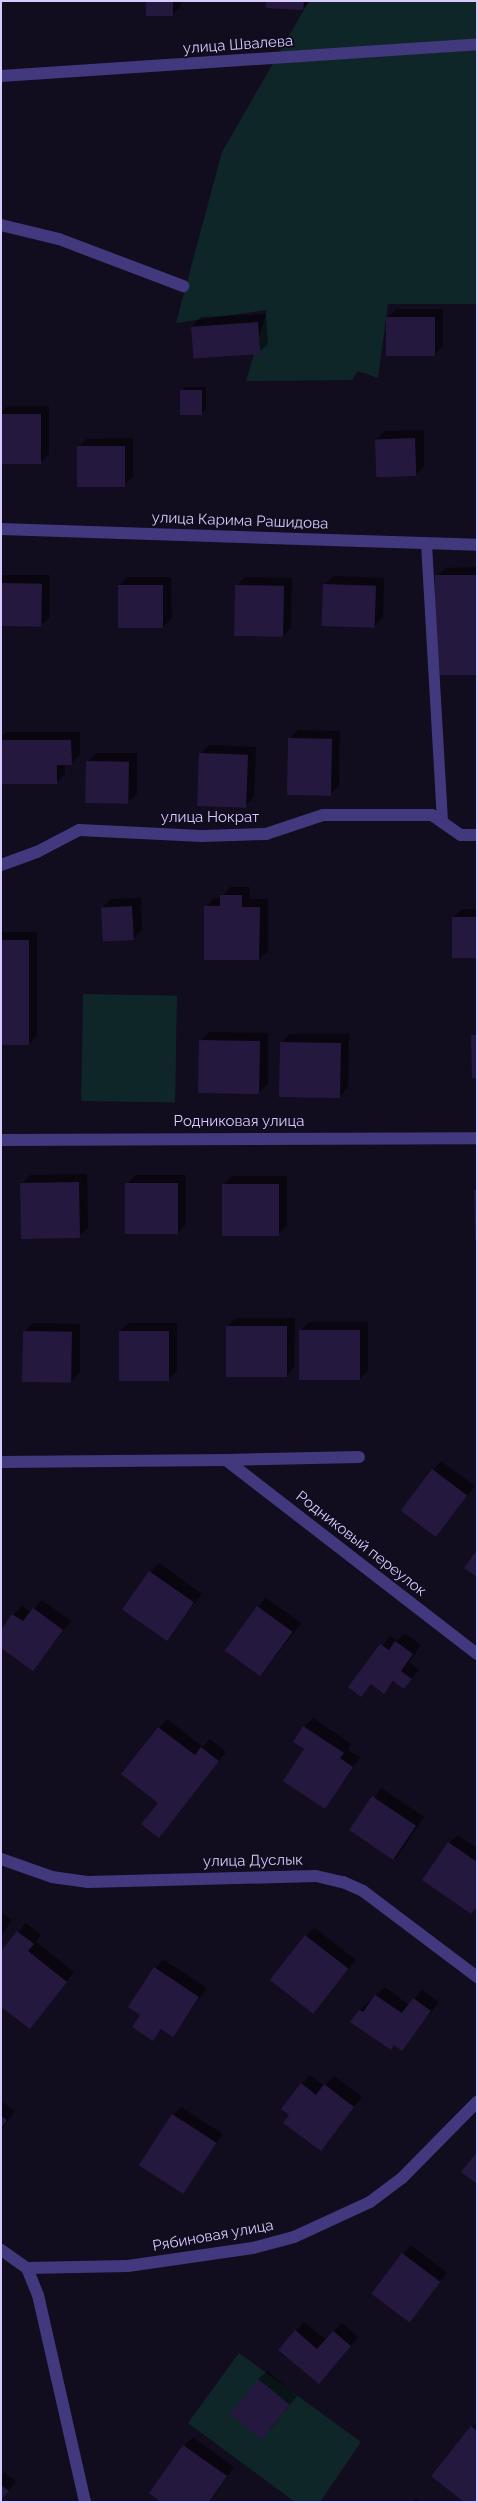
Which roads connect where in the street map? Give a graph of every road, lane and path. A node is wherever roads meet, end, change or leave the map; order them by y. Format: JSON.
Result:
{"nodes":[{"id":1,"x":477,"y":44,"type":"edge"},
{"id":2,"x":1,"y":76,"type":"edge"},
{"id":3,"x":1,"y":225,"type":"edge"},
{"id":4,"x":183,"y":286,"type":"dead end"},
{"id":5,"x":1,"y":529,"type":"edge"},
{"id":6,"x":426,"y":543,"type":"junction"},
{"id":7,"x":477,"y":545,"type":"edge"},
{"id":8,"x":442,"y":821,"type":"junction"},
{"id":9,"x":477,"y":835,"type":"edge"},
{"id":10,"x":1,"y":865,"type":"edge"},
{"id":11,"x":477,"y":1138,"type":"edge"},
{"id":12,"x":1,"y":1140,"type":"edge"},
{"id":13,"x":359,"y":1457,"type":"dead end"},
{"id":14,"x":226,"y":1460,"type":"junction"},
{"id":15,"x":1,"y":1462,"type":"edge"},
{"id":16,"x":477,"y":1654,"type":"edge"},
{"id":17,"x":1,"y":1859,"type":"edge"},
{"id":18,"x":477,"y":1977,"type":"edge"},
{"id":19,"x":477,"y":2102,"type":"edge"},
{"id":20,"x":1,"y":2250,"type":"edge"},
{"id":21,"x":27,"y":2268,"type":"junction"},
{"id":22,"x":85,"y":2502,"type":"edge"}],
"edges":[{"from":1,"to":2,"type":"street","name":"улица Швалева"},
{"from":3,"to":4,"type":"street"},
{"from":5,"to":6,"type":"street","name":"улица Карима Рашидова"},
{"from":6,"to":7,"type":"street","name":"улица Карима Рашидова"},
{"from":6,"to":8,"type":"lane"},
{"from":8,"to":9,"type":"street","name":"улица Нократ"},
{"from":8,"to":10,"type":"street","name":"улица Нократ"},
{"from":11,"to":12,"type":"street","name":"Родниковая улица"},
{"from":13,"to":14,"type":"street"},
{"from":14,"to":15,"type":"street"},
{"from":14,"to":16,"type":"street","name":"Родниковый переулок"},
{"from":17,"to":18,"type":"street","name":"улица Дуслык"},
{"from":19,"to":21,"type":"street","name":"Рябиновая улица"},
{"from":20,"to":21,"type":"street"},
{"from":21,"to":22,"type":"street"}]}
